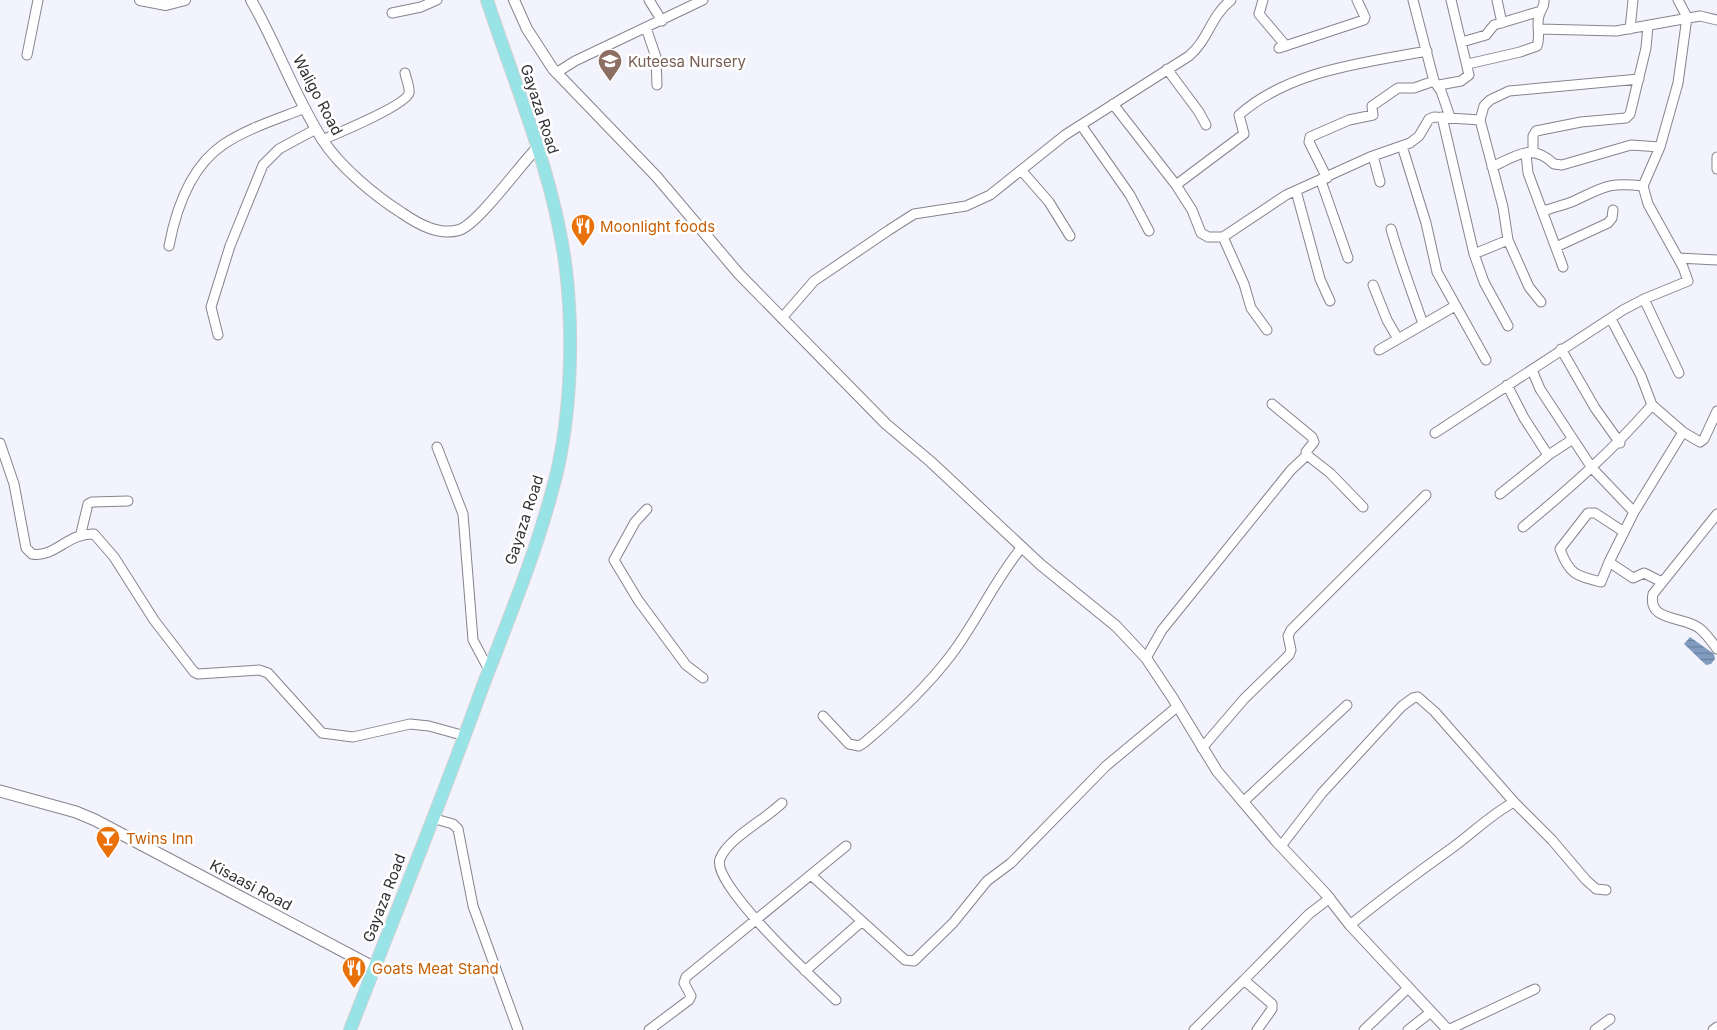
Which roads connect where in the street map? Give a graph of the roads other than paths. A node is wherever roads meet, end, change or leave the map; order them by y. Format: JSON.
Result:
{"nodes":[{"id":1,"x":38,"y":0,"type":"edge"},
{"id":2,"x":140,"y":0,"type":"edge"},
{"id":3,"x":185,"y":0,"type":"edge"},
{"id":4,"x":251,"y":0,"type":"edge"},
{"id":5,"x":437,"y":0,"type":"edge"},
{"id":6,"x":486,"y":0,"type":"edge"},
{"id":7,"x":514,"y":0,"type":"edge"},
{"id":8,"x":649,"y":0,"type":"edge"},
{"id":9,"x":703,"y":0,"type":"edge"},
{"id":10,"x":1231,"y":0,"type":"edge"},
{"id":11,"x":1263,"y":0,"type":"edge"},
{"id":12,"x":1357,"y":0,"type":"edge"},
{"id":13,"x":1413,"y":0,"type":"edge"},
{"id":14,"x":1451,"y":0,"type":"edge"},
{"id":15,"x":1497,"y":0,"type":"edge"},
{"id":16,"x":1544,"y":0,"type":"edge"},
{"id":17,"x":1633,"y":0,"type":"edge"},
{"id":18,"x":1678,"y":0,"type":"edge"},
{"id":19,"x":1541,"y":11,"type":"junction"},
{"id":20,"x":392,"y":12,"type":"dead end"},
{"id":21,"x":1686,"y":17,"type":"junction"},
{"id":22,"x":1717,"y":20,"type":"edge"},
{"id":23,"x":662,"y":21,"type":"junction"},
{"id":24,"x":1502,"y":23,"type":"junction"},
{"id":25,"x":1648,"y":26,"type":"junction"},
{"id":26,"x":646,"y":28,"type":"junction"},
{"id":27,"x":1630,"y":28,"type":"junction"},
{"id":28,"x":1540,"y":29,"type":"junction"},
{"id":29,"x":1462,"y":42,"type":"junction"},
{"id":30,"x":1427,"y":51,"type":"junction"},
{"id":31,"x":27,"y":55,"type":"dead end"},
{"id":32,"x":1468,"y":64,"type":"junction"},
{"id":33,"x":1167,"y":69,"type":"junction"},
{"id":34,"x":405,"y":73,"type":"dead end"},
{"id":35,"x":556,"y":73,"type":"junction"},
{"id":36,"x":1639,"y":79,"type":"junction"},
{"id":37,"x":1437,"y":83,"type":"junction"},
{"id":38,"x":657,"y":85,"type":"dead end"},
{"id":39,"x":1113,"y":104,"type":"junction"},
{"id":40,"x":305,"y":108,"type":"junction"},
{"id":41,"x":1446,"y":117,"type":"junction"},
{"id":42,"x":1480,"y":120,"type":"junction"},
{"id":43,"x":1081,"y":125,"type":"junction"},
{"id":44,"x":1206,"y":125,"type":"dead end"},
{"id":45,"x":316,"y":129,"type":"junction"},
{"id":46,"x":322,"y":140,"type":"junction"},
{"id":47,"x":1402,"y":146,"type":"junction"},
{"id":48,"x":1660,"y":146,"type":"junction"},
{"id":49,"x":537,"y":148,"type":"junction"},
{"id":50,"x":1529,"y":153,"type":"junction"},
{"id":51,"x":1373,"y":156,"type":"junction"},
{"id":52,"x":1717,"y":157,"type":"edge"},
{"id":53,"x":1492,"y":167,"type":"junction"},
{"id":54,"x":1717,"y":169,"type":"edge"},
{"id":55,"x":1021,"y":170,"type":"junction"},
{"id":56,"x":1324,"y":179,"type":"junction"},
{"id":57,"x":1380,"y":182,"type":"dead end"},
{"id":58,"x":1176,"y":185,"type":"junction"},
{"id":59,"x":1642,"y":186,"type":"junction"},
{"id":60,"x":1296,"y":190,"type":"junction"},
{"id":61,"x":1613,"y":210,"type":"dead end"},
{"id":62,"x":1544,"y":212,"type":"junction"},
{"id":63,"x":1391,"y":229,"type":"dead end"},
{"id":64,"x":1149,"y":231,"type":"dead end"},
{"id":65,"x":1070,"y":236,"type":"dead end"},
{"id":66,"x":1223,"y":237,"type":"junction"},
{"id":67,"x":1508,"y":240,"type":"junction"},
{"id":68,"x":169,"y":246,"type":"dead end"},
{"id":69,"x":1556,"y":247,"type":"junction"},
{"id":70,"x":1474,"y":254,"type":"junction"},
{"id":71,"x":1348,"y":258,"type":"dead end"},
{"id":72,"x":1678,"y":258,"type":"junction"},
{"id":73,"x":1717,"y":260,"type":"edge"},
{"id":74,"x":1563,"y":267,"type":"dead end"},
{"id":75,"x":1373,"y":285,"type":"dead end"},
{"id":76,"x":1644,"y":299,"type":"junction"},
{"id":77,"x":1330,"y":301,"type":"dead end"},
{"id":78,"x":1541,"y":302,"type":"dead end"},
{"id":79,"x":1455,"y":306,"type":"junction"},
{"id":80,"x":782,"y":318,"type":"junction"},
{"id":81,"x":1611,"y":318,"type":"junction"},
{"id":82,"x":1423,"y":324,"type":"junction"},
{"id":83,"x":1508,"y":326,"type":"dead end"},
{"id":84,"x":1267,"y":330,"type":"dead end"},
{"id":85,"x":218,"y":335,"type":"dead end"},
{"id":86,"x":1398,"y":340,"type":"junction"},
{"id":87,"x":1379,"y":350,"type":"dead end"},
{"id":88,"x":1561,"y":350,"type":"junction"},
{"id":89,"x":1486,"y":360,"type":"dead end"},
{"id":90,"x":1532,"y":370,"type":"junction"},
{"id":91,"x":1679,"y":372,"type":"dead end"},
{"id":92,"x":1507,"y":385,"type":"junction"},
{"id":93,"x":1272,"y":404,"type":"dead end"},
{"id":94,"x":1652,"y":405,"type":"junction"},
{"id":95,"x":1717,"y":411,"type":"edge"},
{"id":96,"x":1683,"y":432,"type":"junction"},
{"id":97,"x":1436,"y":433,"type":"dead end"},
{"id":98,"x":1573,"y":440,"type":"junction"},
{"id":99,"x":1620,"y":442,"type":"junction"},
{"id":100,"x":0,"y":443,"type":"edge"},
{"id":101,"x":438,"y":447,"type":"dead end"},
{"id":102,"x":1550,"y":454,"type":"junction"},
{"id":103,"x":1307,"y":455,"type":"junction"},
{"id":104,"x":1592,"y":468,"type":"junction"},
{"id":105,"x":1500,"y":494,"type":"dead end"},
{"id":106,"x":1426,"y":495,"type":"dead end"},
{"id":107,"x":128,"y":501,"type":"dead end"},
{"id":108,"x":1363,"y":507,"type":"dead end"},
{"id":109,"x":647,"y":509,"type":"dead end"},
{"id":110,"x":1634,"y":512,"type":"junction"},
{"id":111,"x":1717,"y":514,"type":"edge"},
{"id":112,"x":1522,"y":527,"type":"dead end"},
{"id":113,"x":1624,"y":532,"type":"junction"},
{"id":114,"x":81,"y":533,"type":"junction"},
{"id":115,"x":1022,"y":547,"type":"junction"},
{"id":116,"x":1609,"y":562,"type":"junction"},
{"id":117,"x":1662,"y":582,"type":"junction"},
{"id":118,"x":1717,"y":649,"type":"edge"},
{"id":119,"x":1146,"y":658,"type":"junction"},
{"id":120,"x":489,"y":670,"type":"junction"},
{"id":121,"x":703,"y":678,"type":"dead end"},
{"id":122,"x":1347,"y":705,"type":"dead end"},
{"id":123,"x":1178,"y":706,"type":"junction"},
{"id":124,"x":824,"y":716,"type":"dead end"},
{"id":125,"x":465,"y":736,"type":"junction"},
{"id":126,"x":1202,"y":748,"type":"junction"},
{"id":127,"x":0,"y":791,"type":"edge"},
{"id":128,"x":1243,"y":802,"type":"junction"},
{"id":129,"x":1514,"y":802,"type":"junction"},
{"id":130,"x":782,"y":803,"type":"dead end"},
{"id":131,"x":432,"y":818,"type":"junction"},
{"id":132,"x":846,"y":846,"type":"dead end"},
{"id":133,"x":1281,"y":846,"type":"junction"},
{"id":134,"x":811,"y":875,"type":"junction"},
{"id":135,"x":1606,"y":890,"type":"dead end"},
{"id":136,"x":1330,"y":898,"type":"junction"},
{"id":137,"x":757,"y":920,"type":"junction"},
{"id":138,"x":861,"y":922,"type":"junction"},
{"id":139,"x":1350,"y":926,"type":"junction"},
{"id":140,"x":374,"y":968,"type":"junction"},
{"id":141,"x":805,"y":971,"type":"junction"},
{"id":142,"x":1244,"y":980,"type":"junction"},
{"id":143,"x":1408,"y":988,"type":"junction"},
{"id":144,"x":1535,"y":989,"type":"dead end"},
{"id":145,"x":836,"y":1000,"type":"dead end"},
{"id":146,"x":1431,"y":1012,"type":"junction"},
{"id":147,"x":1610,"y":1019,"type":"dead end"},
{"id":148,"x":1717,"y":1028,"type":"edge"},
{"id":149,"x":350,"y":1030,"type":"edge"},
{"id":150,"x":518,"y":1030,"type":"edge"},
{"id":151,"x":649,"y":1030,"type":"edge"},
{"id":152,"x":1194,"y":1030,"type":"edge"},
{"id":153,"x":1256,"y":1030,"type":"edge"},
{"id":154,"x":1364,"y":1030,"type":"edge"},
{"id":155,"x":1408,"y":1030,"type":"edge"},
{"id":156,"x":1448,"y":1030,"type":"edge"},
{"id":157,"x":1595,"y":1030,"type":"edge"},
{"id":158,"x":1713,"y":1030,"type":"edge"}],
"edges":[{"from":1,"to":31,"type":"street"},
{"from":2,"to":3,"type":"street"},
{"from":4,"to":40,"type":"street","name":"Waligo Road"},
{"from":5,"to":20,"type":"street"},
{"from":6,"to":49,"type":"main road","name":"Gayaza Road"},
{"from":7,"to":35,"type":"street"},
{"from":8,"to":23,"type":"street"},
{"from":9,"to":23,"type":"street"},
{"from":10,"to":33,"type":"street"},
{"from":11,"to":12,"type":"street"},
{"from":13,"to":30,"type":"street"},
{"from":14,"to":29,"type":"street"},
{"from":15,"to":24,"type":"street"},
{"from":16,"to":19,"type":"street"},
{"from":17,"to":27,"type":"street"},
{"from":18,"to":21,"type":"street"},
{"from":19,"to":24,"type":"street"},
{"from":19,"to":28,"type":"street"},
{"from":21,"to":22,"type":"street"},
{"from":21,"to":25,"type":"street"},
{"from":21,"to":48,"type":"street"},
{"from":23,"to":26,"type":"street"},
{"from":24,"to":29,"type":"street"},
{"from":25,"to":27,"type":"street"},
{"from":25,"to":36,"type":"street"},
{"from":26,"to":35,"type":"street"},
{"from":26,"to":38,"type":"street"},
{"from":27,"to":28,"type":"street"},
{"from":28,"to":32,"type":"street"},
{"from":29,"to":32,"type":"street"},
{"from":30,"to":37,"type":"street"},
{"from":30,"to":58,"type":"street"},
{"from":32,"to":37,"type":"street"},
{"from":33,"to":39,"type":"street"},
{"from":33,"to":44,"type":"street"},
{"from":34,"to":46,"type":"street"},
{"from":35,"to":80,"type":"street"},
{"from":36,"to":42,"type":"street"},
{"from":36,"to":50,"type":"street"},
{"from":37,"to":41,"type":"street"},
{"from":37,"to":56,"type":"street"},
{"from":39,"to":43,"type":"street"},
{"from":39,"to":58,"type":"street"},
{"from":40,"to":45,"type":"street","name":"Waligo Road"},
{"from":40,"to":68,"type":"street"},
{"from":41,"to":42,"type":"street"},
{"from":41,"to":47,"type":"street"},
{"from":41,"to":70,"type":"street"},
{"from":42,"to":53,"type":"street"},
{"from":43,"to":55,"type":"street"},
{"from":43,"to":64,"type":"street"},
{"from":45,"to":46,"type":"street","name":"Waligo Road"},
{"from":45,"to":85,"type":"street"},
{"from":46,"to":49,"type":"street","name":"Waligo Road"},
{"from":47,"to":51,"type":"street"},
{"from":47,"to":79,"type":"street"},
{"from":48,"to":50,"type":"street"},
{"from":48,"to":59,"type":"street"},
{"from":49,"to":120,"type":"main road","name":"Gayaza Road"},
{"from":50,"to":53,"type":"street"},
{"from":50,"to":62,"type":"street"},
{"from":51,"to":56,"type":"street"},
{"from":51,"to":57,"type":"street"},
{"from":52,"to":54,"type":"street"},
{"from":53,"to":67,"type":"street"},
{"from":55,"to":65,"type":"street"},
{"from":55,"to":80,"type":"street"},
{"from":56,"to":60,"type":"street"},
{"from":56,"to":71,"type":"street"},
{"from":58,"to":66,"type":"street"},
{"from":59,"to":62,"type":"street"},
{"from":59,"to":72,"type":"street"},
{"from":60,"to":66,"type":"street"},
{"from":60,"to":77,"type":"street"},
{"from":61,"to":69,"type":"street"},
{"from":62,"to":69,"type":"street"},
{"from":63,"to":82,"type":"street"},
{"from":66,"to":84,"type":"street"},
{"from":67,"to":70,"type":"street"},
{"from":67,"to":78,"type":"street"},
{"from":69,"to":74,"type":"street"},
{"from":70,"to":83,"type":"street"},
{"from":72,"to":73,"type":"street"},
{"from":72,"to":76,"type":"street"},
{"from":75,"to":86,"type":"street"},
{"from":76,"to":81,"type":"street"},
{"from":76,"to":91,"type":"street"},
{"from":79,"to":82,"type":"street"},
{"from":79,"to":89,"type":"street"},
{"from":80,"to":115,"type":"street"},
{"from":81,"to":88,"type":"street"},
{"from":81,"to":94,"type":"street"},
{"from":82,"to":86,"type":"street"},
{"from":86,"to":87,"type":"street"},
{"from":88,"to":90,"type":"street"},
{"from":88,"to":99,"type":"street"},
{"from":90,"to":92,"type":"street"},
{"from":90,"to":98,"type":"street"},
{"from":92,"to":97,"type":"street"},
{"from":92,"to":102,"type":"street"},
{"from":93,"to":103,"type":"street"},
{"from":94,"to":96,"type":"street"},
{"from":94,"to":99,"type":"street"},
{"from":95,"to":96,"type":"street"},
{"from":96,"to":110,"type":"street"},
{"from":98,"to":102,"type":"street"},
{"from":98,"to":104,"type":"street"},
{"from":99,"to":104,"type":"street"},
{"from":100,"to":114,"type":"street"},
{"from":101,"to":120,"type":"street"},
{"from":102,"to":105,"type":"street"},
{"from":103,"to":108,"type":"street"},
{"from":103,"to":119,"type":"street"},
{"from":104,"to":110,"type":"street"},
{"from":104,"to":112,"type":"street"},
{"from":106,"to":126,"type":"street"},
{"from":107,"to":114,"type":"street"},
{"from":109,"to":121,"type":"street"},
{"from":110,"to":113,"type":"street"},
{"from":111,"to":117,"type":"street"},
{"from":113,"to":116,"type":"street"},
{"from":113,"to":116,"type":"street"},
{"from":114,"to":125,"type":"street"},
{"from":115,"to":119,"type":"street"},
{"from":115,"to":124,"type":"street"},
{"from":116,"to":117,"type":"street"},
{"from":117,"to":118,"type":"street"},
{"from":119,"to":123,"type":"street"},
{"from":120,"to":125,"type":"main road","name":"Gayaza Road"},
{"from":122,"to":128,"type":"street"},
{"from":123,"to":126,"type":"street"},
{"from":123,"to":138,"type":"street"},
{"from":125,"to":131,"type":"main road","name":"Gayaza Road"},
{"from":126,"to":128,"type":"street"},
{"from":127,"to":140,"type":"main road","name":"Kisaasi Road"},
{"from":128,"to":133,"type":"street"},
{"from":129,"to":133,"type":"street"},
{"from":129,"to":135,"type":"street"},
{"from":129,"to":139,"type":"street"},
{"from":130,"to":137,"type":"street"},
{"from":131,"to":140,"type":"main road","name":"Gayaza Road"},
{"from":131,"to":150,"type":"street"},
{"from":132,"to":134,"type":"street"},
{"from":133,"to":136,"type":"street"},
{"from":134,"to":137,"type":"street"},
{"from":134,"to":138,"type":"street"},
{"from":136,"to":139,"type":"street"},
{"from":136,"to":142,"type":"street"},
{"from":137,"to":141,"type":"street"},
{"from":137,"to":151,"type":"street"},
{"from":138,"to":141,"type":"street"},
{"from":139,"to":143,"type":"street"},
{"from":140,"to":149,"type":"main road","name":"Gayaza Road"},
{"from":141,"to":145,"type":"street"},
{"from":142,"to":152,"type":"street"},
{"from":142,"to":153,"type":"street"},
{"from":143,"to":146,"type":"street"},
{"from":143,"to":154,"type":"street"},
{"from":144,"to":156,"type":"street"},
{"from":146,"to":155,"type":"street"},
{"from":146,"to":156,"type":"street"},
{"from":147,"to":157,"type":"street"},
{"from":148,"to":158,"type":"street"}]}
